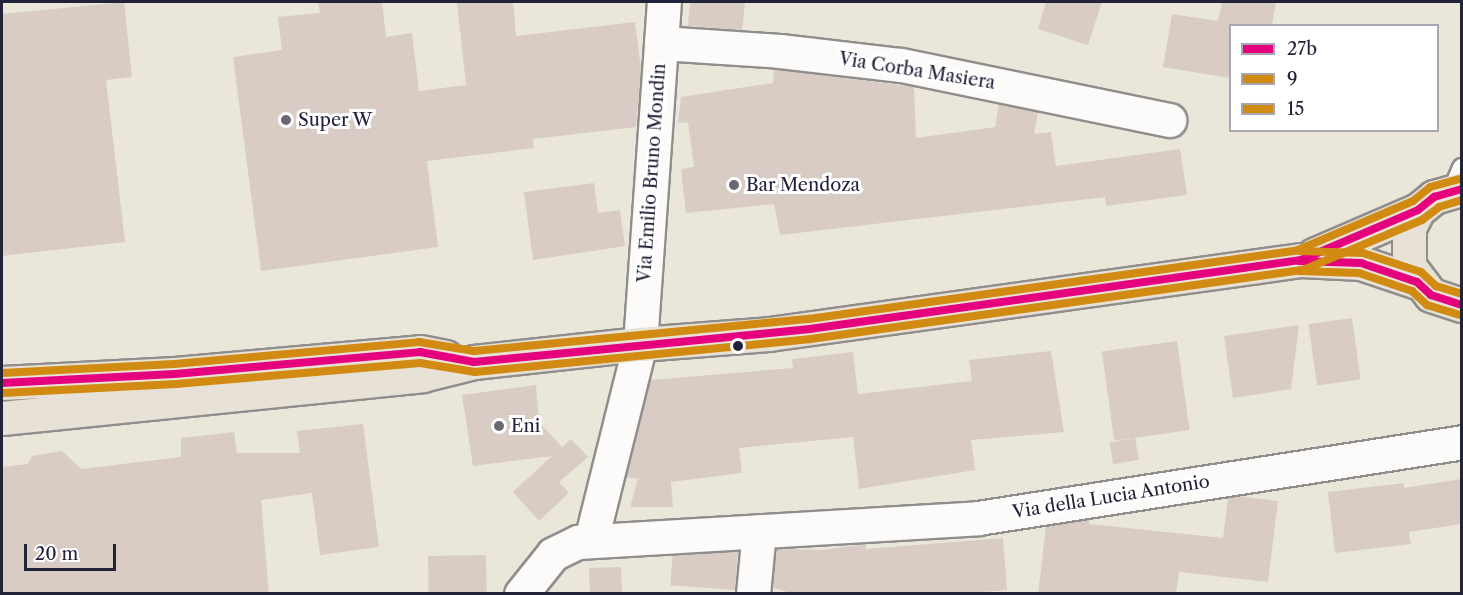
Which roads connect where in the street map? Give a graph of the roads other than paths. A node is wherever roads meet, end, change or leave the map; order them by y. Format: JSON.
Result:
{"nodes":[{"id":1,"x":664,"y":2,"type":"edge"},
{"id":2,"x":661,"y":43,"type":"junction"},
{"id":3,"x":1169,"y":120,"type":"dead end"},
{"id":4,"x":1458,"y":182,"type":"edge"},
{"id":5,"x":1418,"y":210,"type":"junction"},
{"id":6,"x":1301,"y":260,"type":"junction"},
{"id":7,"x":1418,"y":282,"type":"junction"},
{"id":8,"x":1461,"y":305,"type":"edge"},
{"id":9,"x":640,"y":344,"type":"junction"},
{"id":10,"x":474,"y":362,"type":"junction"},
{"id":11,"x":2,"y":383,"type":"edge"},
{"id":12,"x":2,"y":418,"type":"edge"},
{"id":13,"x":1461,"y":442,"type":"edge"},
{"id":14,"x":759,"y":531,"type":"junction"},
{"id":15,"x":591,"y":540,"type":"junction"},
{"id":16,"x":521,"y":594,"type":"edge"},
{"id":17,"x":753,"y":594,"type":"edge"}],
"edges":[{"from":1,"to":2,"type":"street","name":"Via Emilio Bruno Mondin"},
{"from":2,"to":3,"type":"street","name":"Via Corba Masiera"},
{"from":2,"to":9,"type":"street","name":"Via Emilio Bruno Mondin"},
{"from":4,"to":5,"type":"main road"},
{"from":5,"to":6,"type":"main road"},
{"from":5,"to":7,"type":"main road"},
{"from":6,"to":7,"type":"main road"},
{"from":6,"to":9,"type":"main road"},
{"from":7,"to":8,"type":"main road"},
{"from":9,"to":10,"type":"main road"},
{"from":9,"to":15,"type":"street","name":"Via Emilio Bruno Mondin"},
{"from":10,"to":11,"type":"main road"},
{"from":10,"to":12,"type":"main road"},
{"from":13,"to":14,"type":"street","name":"Via della Lucia Antonio"},
{"from":14,"to":15,"type":"street","name":"Via della Lucia Antonio"},
{"from":14,"to":17,"type":"street"},
{"from":15,"to":16,"type":"street","name":"Via della Lucia Antonio"}]}
